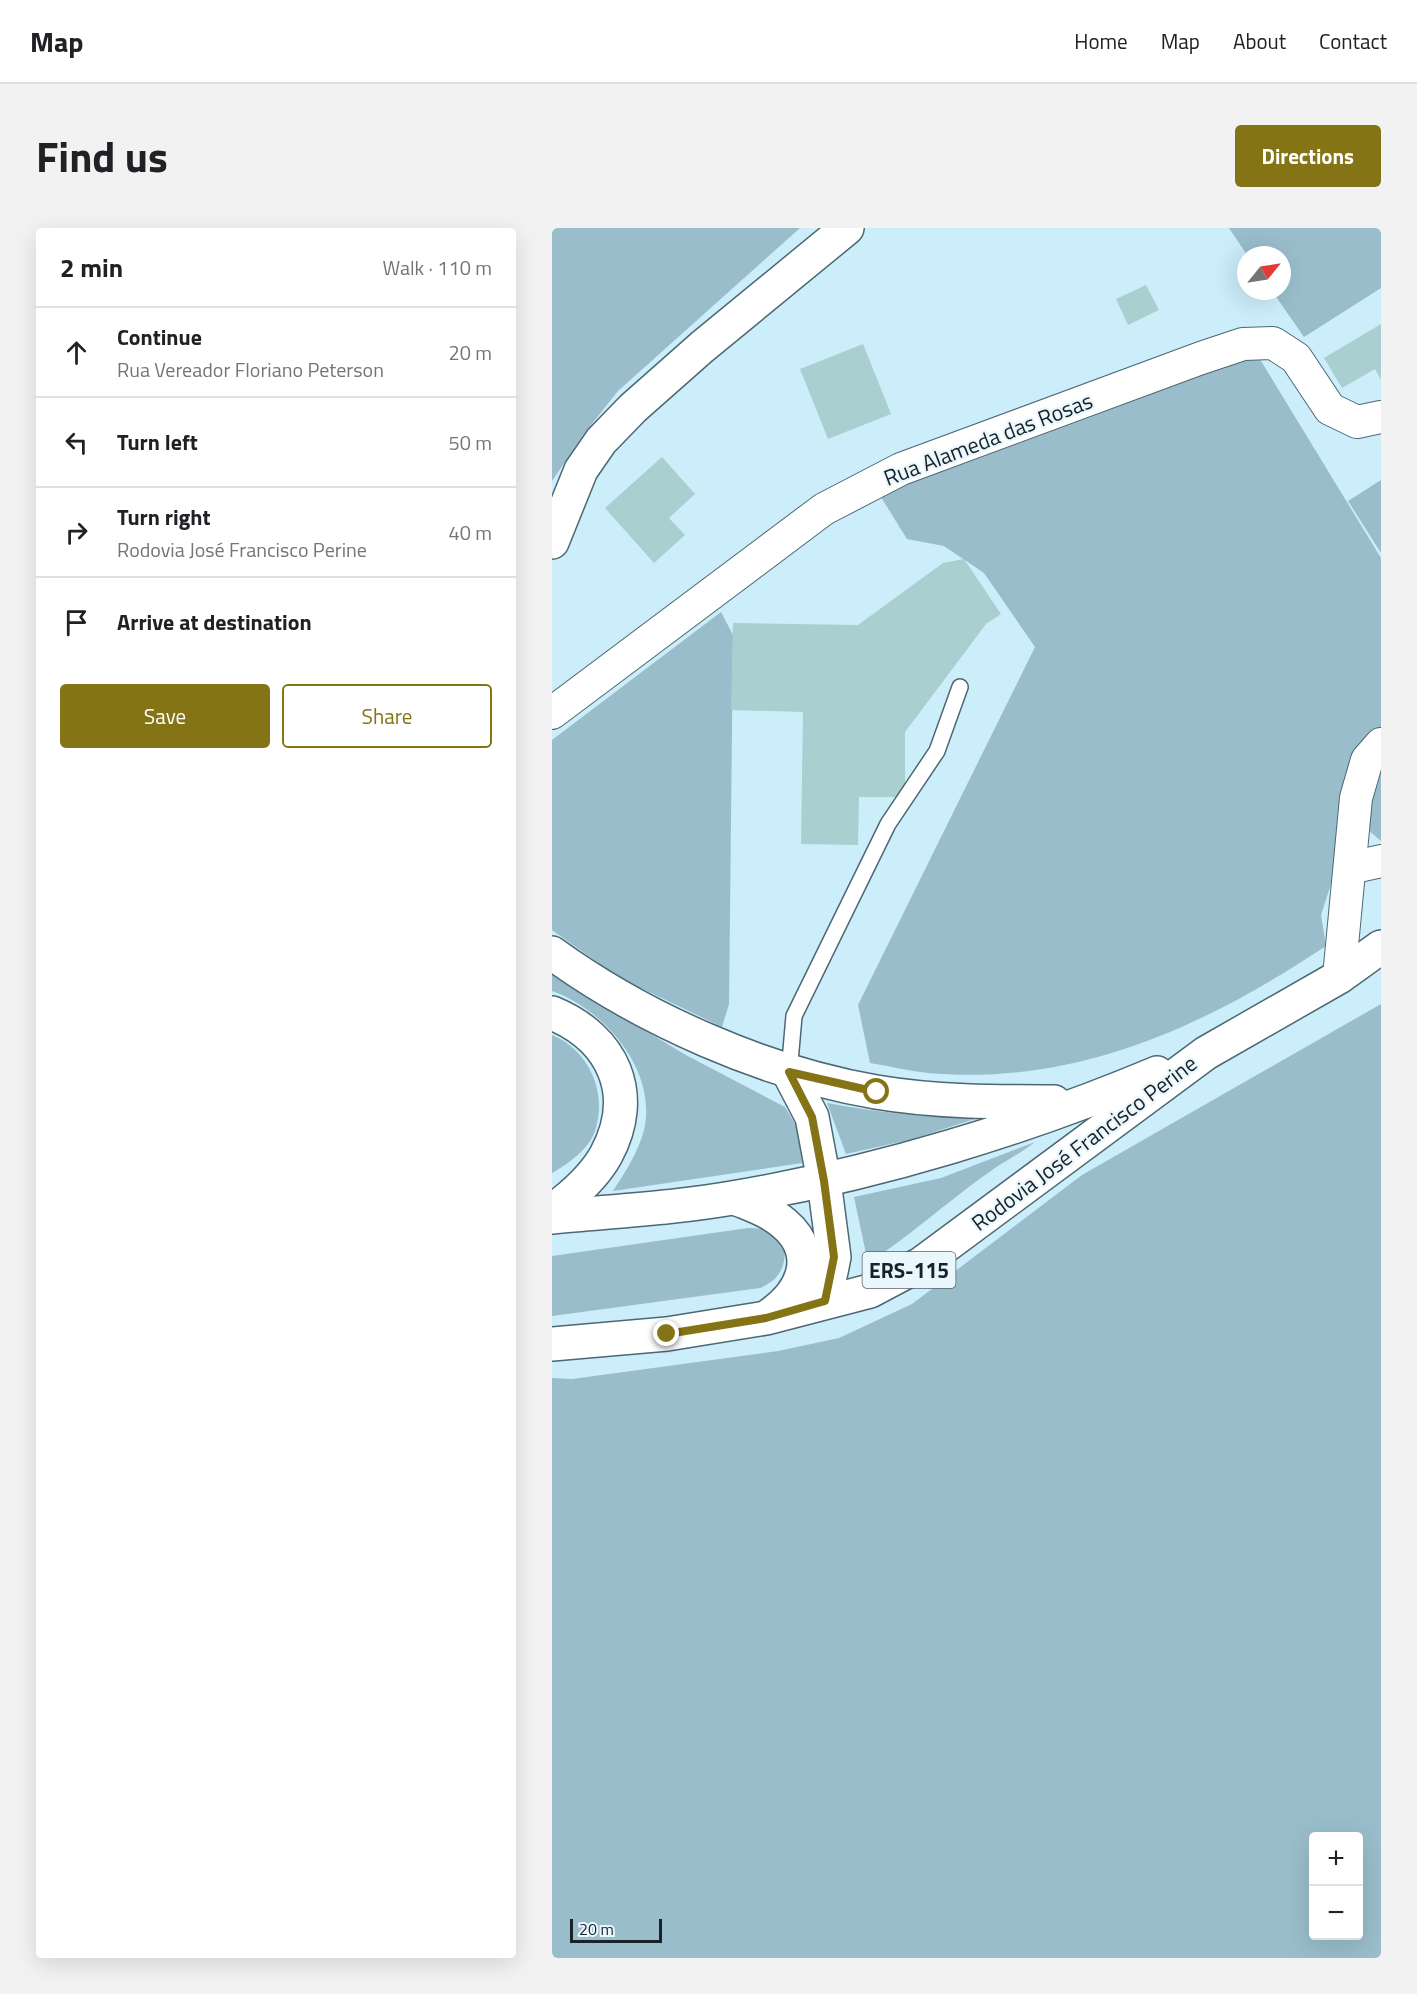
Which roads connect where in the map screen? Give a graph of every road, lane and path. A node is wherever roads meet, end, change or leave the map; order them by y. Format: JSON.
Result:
{"nodes":[{"id":1,"x":847,"y":228,"type":"edge"},
{"id":2,"x":1381,"y":417,"type":"edge"},
{"id":3,"x":552,"y":542,"type":"edge"},
{"id":4,"x":960,"y":687,"type":"dead end"},
{"id":5,"x":552,"y":713,"type":"edge"},
{"id":6,"x":1381,"y":744,"type":"edge"},
{"id":7,"x":1381,"y":861,"type":"edge"},
{"id":8,"x":1350,"y":868,"type":"junction"},
{"id":9,"x":1381,"y":946,"type":"edge"},
{"id":10,"x":552,"y":953,"type":"edge"},
{"id":11,"x":1339,"y":977,"type":"junction"},
{"id":12,"x":552,"y":1012,"type":"edge"},
{"id":13,"x":1206,"y":1053,"type":"junction"},
{"id":14,"x":789,"y":1072,"type":"junction"},
{"id":15,"x":1083,"y":1102,"type":"junction"},
{"id":16,"x":824,"y":1181,"type":"junction"},
{"id":17,"x":565,"y":1194,"type":"edge"},
{"id":18,"x":735,"y":1197,"type":"junction"},
{"id":19,"x":552,"y":1211,"type":"edge"},
{"id":20,"x":552,"y":1217,"type":"edge"},
{"id":21,"x":825,"y":1301,"type":"junction"},
{"id":22,"x":766,"y":1318,"type":"junction"},
{"id":23,"x":552,"y":1344,"type":"edge"}],
"edges":[{"from":1,"to":3,"type":"main road"},
{"from":2,"to":5,"type":"street","name":"Rua Alameda das Rosas"},
{"from":4,"to":14,"type":"lane"},
{"from":6,"to":8,"type":"street"},
{"from":7,"to":8,"type":"street"},
{"from":8,"to":11,"type":"street"},
{"from":9,"to":11,"type":"main road","name":"Rodovia José Francisco Perine","number":"ERS-115"},
{"from":10,"to":14,"type":"main road"},
{"from":11,"to":13,"type":"main road","name":"Rodovia José Francisco Perine","number":"ERS-115"},
{"from":12,"to":17,"type":"main road"},
{"from":13,"to":15,"type":"main road","name":"Rodovia José Francisco Perine","number":"ERS-115"},
{"from":13,"to":21,"type":"main road","name":"Rodovia José Francisco Perine","number":"ERS-115"},
{"from":14,"to":15,"type":"main road"},
{"from":14,"to":16,"type":"main road"},
{"from":15,"to":16,"type":"main road","name":"Rodovia José Francisco Perine","number":"ERS-115"},
{"from":16,"to":18,"type":"main road","name":"Rodovia José Francisco Perine","number":"ERS-115"},
{"from":16,"to":21,"type":"main road"},
{"from":17,"to":19,"type":"main road"},
{"from":18,"to":20,"type":"main road","name":"Rodovia José Francisco Perine","number":"ERS-115"},
{"from":18,"to":22,"type":"main road"},
{"from":21,"to":22,"type":"main road","name":"Rodovia José Francisco Perine","number":"ERS-115"},
{"from":22,"to":23,"type":"main road","name":"Rodovia José Francisco Perine","number":"ERS-115"}]}
